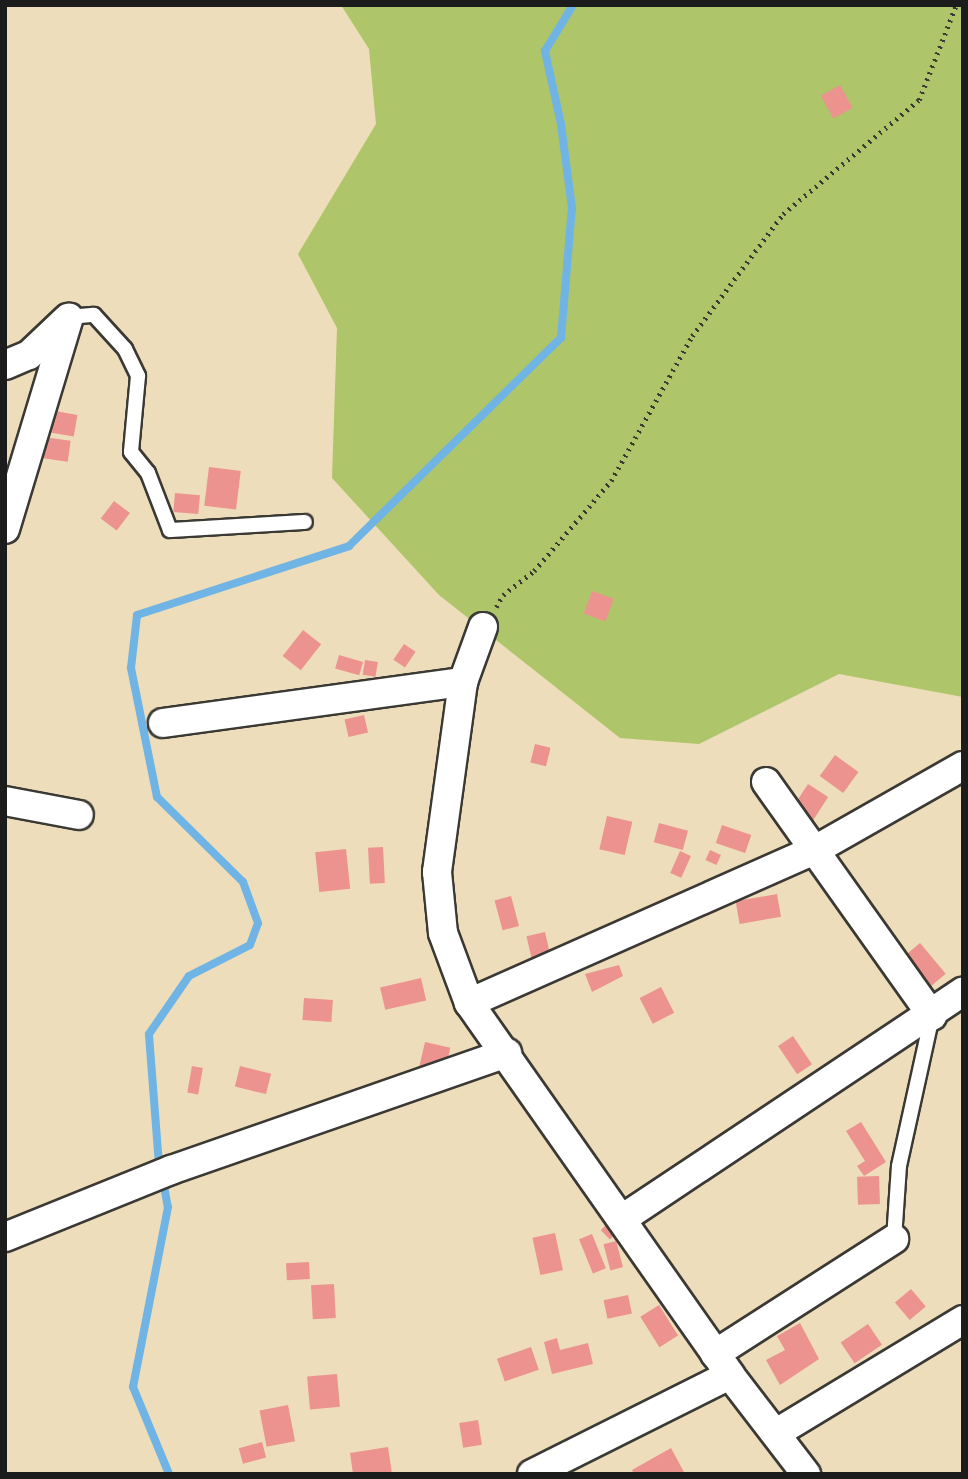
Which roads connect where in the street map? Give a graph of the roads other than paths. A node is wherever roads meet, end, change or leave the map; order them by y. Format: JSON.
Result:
{"nodes":[{"id":1,"x":69,"y":317,"type":"junction"},
{"id":2,"x":5,"y":365,"type":"edge"},
{"id":3,"x":305,"y":522,"type":"dead end"},
{"id":4,"x":5,"y":529,"type":"edge"},
{"id":5,"x":483,"y":627,"type":"road end"},
{"id":6,"x":463,"y":682,"type":"junction"},
{"id":7,"x":163,"y":723,"type":"dead end"},
{"id":8,"x":963,"y":766,"type":"edge"},
{"id":9,"x":766,"y":782,"type":"dead end"},
{"id":10,"x":5,"y":800,"type":"edge"},
{"id":11,"x":79,"y":816,"type":"dead end"},
{"id":12,"x":815,"y":850,"type":"junction"},
{"id":13,"x":963,"y":992,"type":"edge"},
{"id":14,"x":470,"y":1003,"type":"junction"},
{"id":15,"x":932,"y":1016,"type":"junction"},
{"id":16,"x":507,"y":1053,"type":"junction"},
{"id":17,"x":622,"y":1219,"type":"junction"},
{"id":18,"x":5,"y":1237,"type":"edge"},
{"id":19,"x":894,"y":1239,"type":"joint"},
{"id":20,"x":963,"y":1320,"type":"edge"},
{"id":21,"x":722,"y":1364,"type":"junction"},
{"id":22,"x":778,"y":1433,"type":"junction"},
{"id":23,"x":532,"y":1474,"type":"edge"},
{"id":24,"x":806,"y":1474,"type":"edge"}],
"edges":[{"from":1,"to":2,"type":"street"},
{"from":1,"to":3,"type":"lane"},
{"from":1,"to":4,"type":"street"},
{"from":5,"to":6,"type":"street"},
{"from":6,"to":7,"type":"street"},
{"from":6,"to":14,"type":"street"},
{"from":8,"to":12,"type":"street"},
{"from":9,"to":12,"type":"street"},
{"from":10,"to":11,"type":"street"},
{"from":12,"to":14,"type":"street"},
{"from":12,"to":15,"type":"street"},
{"from":13,"to":15,"type":"street"},
{"from":14,"to":16,"type":"street"},
{"from":15,"to":17,"type":"street"},
{"from":15,"to":19,"type":"lane"},
{"from":16,"to":17,"type":"street"},
{"from":16,"to":18,"type":"street"},
{"from":17,"to":21,"type":"street"},
{"from":19,"to":21,"type":"street"},
{"from":20,"to":22,"type":"street"},
{"from":21,"to":22,"type":"street"},
{"from":21,"to":23,"type":"street"},
{"from":22,"to":24,"type":"street"}]}
